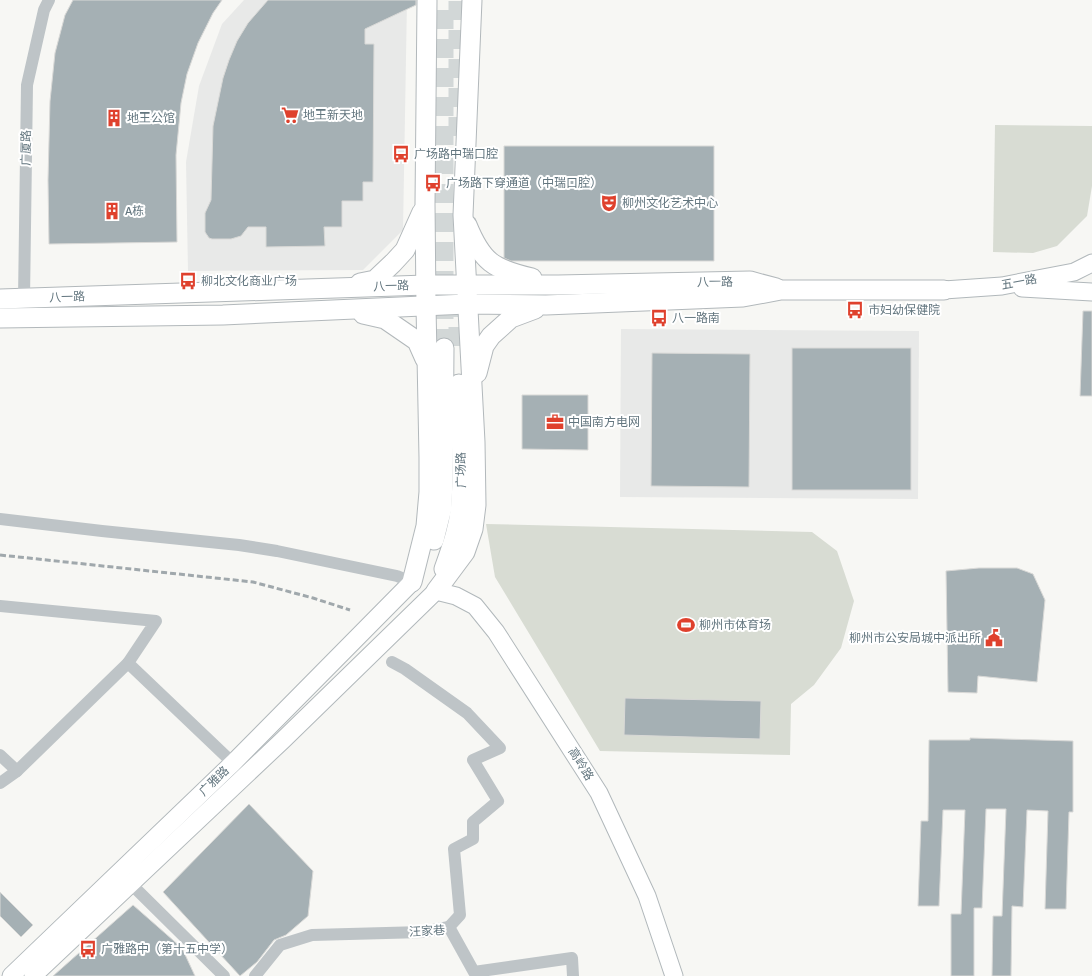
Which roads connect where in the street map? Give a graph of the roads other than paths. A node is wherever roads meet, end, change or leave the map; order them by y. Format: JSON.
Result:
{"nodes":[{"id":1,"x":49,"y":0,"type":"edge"},
{"id":2,"x":472,"y":0,"type":"edge"},
{"id":3,"x":427,"y":1,"type":"dead end"},
{"id":4,"x":425,"y":203,"type":"junction"},
{"id":5,"x":463,"y":215,"type":"junction"},
{"id":6,"x":1092,"y":263,"type":"edge"},
{"id":7,"x":467,"y":284,"type":"junction"},
{"id":8,"x":426,"y":285,"type":"junction"},
{"id":9,"x":558,"y":285,"type":"junction"},
{"id":10,"x":1002,"y":286,"type":"junction"},
{"id":11,"x":340,"y":288,"type":"junction"},
{"id":12,"x":782,"y":290,"type":"junction"},
{"id":13,"x":944,"y":290,"type":"joint"},
{"id":14,"x":1092,"y":292,"type":"edge"},
{"id":15,"x":0,"y":299,"type":"edge"},
{"id":16,"x":24,"y":299,"type":"junction"},
{"id":17,"x":467,"y":304,"type":"junction"},
{"id":18,"x":546,"y":305,"type":"junction"},
{"id":19,"x":426,"y":306,"type":"junction"},
{"id":20,"x":344,"y":309,"type":"junction"},
{"id":21,"x":0,"y":318,"type":"edge"},
{"id":22,"x":427,"y":366,"type":"junction"},
{"id":23,"x":472,"y":396,"type":"junction"},
{"id":24,"x":0,"y":519,"type":"edge"},
{"id":25,"x":412,"y":582,"type":"junction"},
{"id":26,"x":436,"y":591,"type":"junction"},
{"id":27,"x":0,"y":606,"type":"edge"},
{"id":28,"x":392,"y":662,"type":"dead end"},
{"id":29,"x":128,"y":663,"type":"junction"},
{"id":30,"x":0,"y":755,"type":"edge"},
{"id":31,"x":233,"y":763,"type":"junction"},
{"id":32,"x":17,"y":771,"type":"junction"},
{"id":33,"x":0,"y":783,"type":"edge"},
{"id":34,"x":130,"y":884,"type":"junction"},
{"id":35,"x":449,"y":927,"type":"junction"},
{"id":36,"x":11,"y":976,"type":"edge"},
{"id":37,"x":33,"y":976,"type":"edge"},
{"id":38,"x":224,"y":976,"type":"edge"},
{"id":39,"x":255,"y":976,"type":"edge"},
{"id":40,"x":573,"y":976,"type":"edge"},
{"id":41,"x":674,"y":976,"type":"edge"}],
"edges":[{"from":1,"to":16,"type":"street","name":"广厦路"},
{"from":2,"to":5,"type":"main road"},
{"from":3,"to":4,"type":"main road"},
{"from":4,"to":8,"type":"main road"},
{"from":4,"to":11,"type":"main road"},
{"from":5,"to":7,"type":"main road"},
{"from":5,"to":9,"type":"main road"},
{"from":6,"to":10,"type":"main road","name":"五一路"},
{"from":7,"to":8,"type":"main road","name":"八一路"},
{"from":7,"to":9,"type":"main road","name":"八一路"},
{"from":7,"to":17,"type":"main road"},
{"from":8,"to":11,"type":"main road","name":"八一路"},
{"from":8,"to":19,"type":"main road"},
{"from":9,"to":12,"type":"main road","name":"八一路"},
{"from":10,"to":13,"type":"main road","name":"五一路"},
{"from":10,"to":14,"type":"main road"},
{"from":11,"to":16,"type":"main road","name":"八一路"},
{"from":12,"to":13,"type":"main road","name":"八一路"},
{"from":12,"to":18,"type":"main road","name":"八一路"},
{"from":15,"to":16,"type":"main road","name":"八一路"},
{"from":17,"to":18,"type":"main road","name":"八一路"},
{"from":17,"to":19,"type":"main road","name":"八一路"},
{"from":17,"to":23,"type":"main road"},
{"from":18,"to":23,"type":"main road"},
{"from":19,"to":20,"type":"main road","name":"八一路"},
{"from":19,"to":22,"type":"main road"},
{"from":20,"to":21,"type":"main road","name":"八一路"},
{"from":20,"to":22,"type":"main road"},
{"from":22,"to":25,"type":"main road"},
{"from":23,"to":26,"type":"main road"},
{"from":24,"to":25,"type":"street"},
{"from":25,"to":26,"type":"main road","name":"广场路"},
{"from":25,"to":31,"type":"main road","name":"广雅路"},
{"from":26,"to":34,"type":"main road","name":"广雅路"},
{"from":26,"to":41,"type":"main road","name":"高岭路"},
{"from":27,"to":29,"type":"street"},
{"from":28,"to":35,"type":"street"},
{"from":29,"to":31,"type":"street"},
{"from":29,"to":32,"type":"street"},
{"from":30,"to":32,"type":"street"},
{"from":31,"to":36,"type":"main road","name":"广雅路"},
{"from":32,"to":33,"type":"street"},
{"from":34,"to":37,"type":"main road","name":"广雅路"},
{"from":34,"to":38,"type":"street"},
{"from":35,"to":39,"type":"street","name":"汪家巷"},
{"from":35,"to":40,"type":"street","name":"汪家巷"}]}
